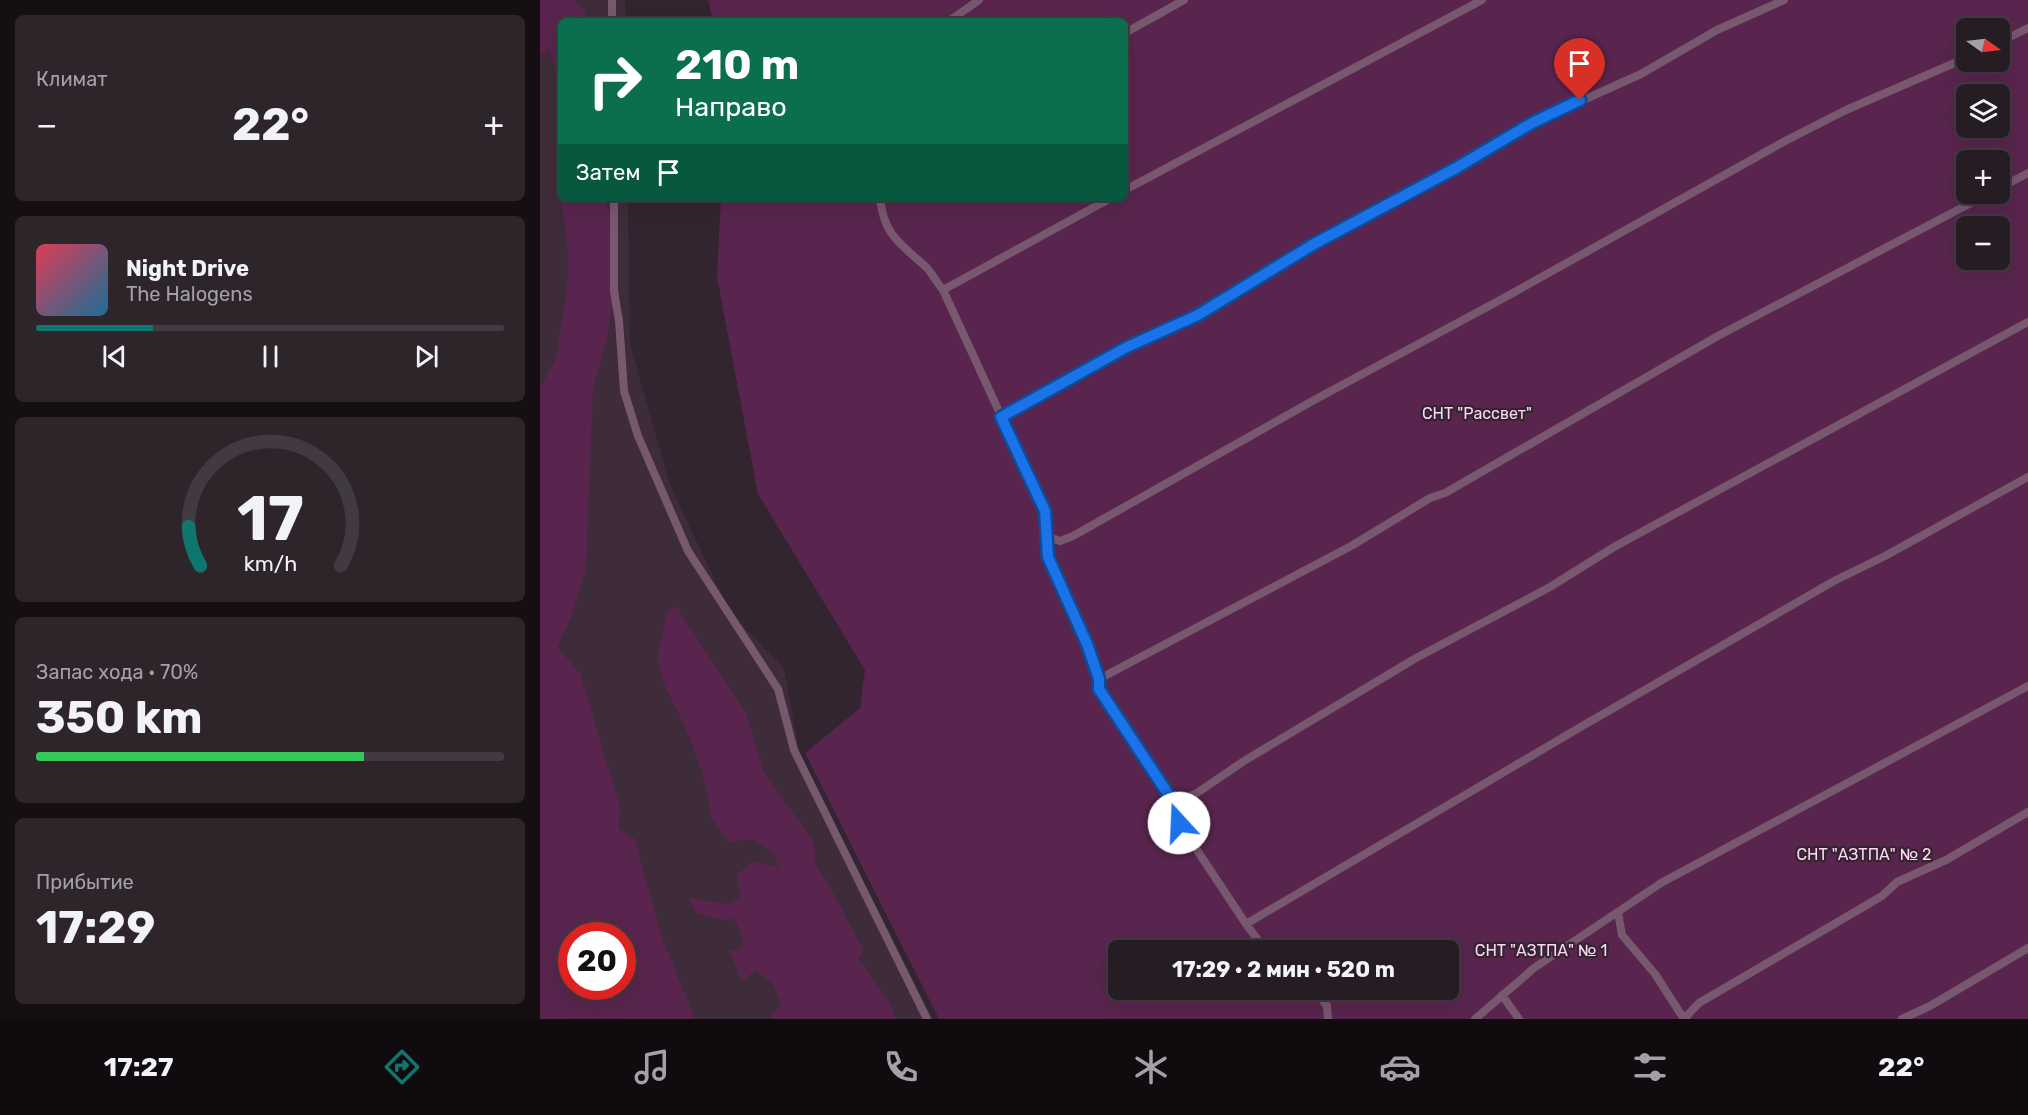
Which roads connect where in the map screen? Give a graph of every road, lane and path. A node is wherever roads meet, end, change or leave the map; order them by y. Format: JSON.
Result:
{"nodes":[{"id":1,"x":612,"y":0,"type":"edge"},
{"id":2,"x":979,"y":0,"type":"edge"},
{"id":3,"x":1184,"y":0,"type":"edge"},
{"id":4,"x":1482,"y":0,"type":"edge"},
{"id":5,"x":1784,"y":0,"type":"edge"},
{"id":6,"x":612,"y":18,"type":"edge"},
{"id":7,"x":953,"y":18,"type":"edge"},
{"id":8,"x":2028,"y":28,"type":"edge"},
{"id":9,"x":1128,"y":31,"type":"edge"},
{"id":10,"x":2010,"y":37,"type":"edge"},
{"id":11,"x":1956,"y":62,"type":"edge"},
{"id":12,"x":2028,"y":173,"type":"edge"},
{"id":13,"x":2010,"y":183,"type":"edge"},
{"id":14,"x":1128,"y":188,"type":"edge"},
{"id":15,"x":614,"y":201,"type":"edge"},
{"id":16,"x":880,"y":201,"type":"edge"},
{"id":17,"x":1106,"y":201,"type":"edge"},
{"id":18,"x":1969,"y":204,"type":"edge"},
{"id":19,"x":943,"y":290,"type":"junction"},
{"id":20,"x":2028,"y":322,"type":"edge"},
{"id":21,"x":1001,"y":417,"type":"junction"},
{"id":22,"x":2028,"y":477,"type":"edge"},
{"id":23,"x":1049,"y":537,"type":"junction"},
{"id":24,"x":1099,"y":679,"type":"junction"},
{"id":25,"x":2028,"y":686,"type":"edge"},
{"id":26,"x":1174,"y":803,"type":"junction"},
{"id":27,"x":2028,"y":812,"type":"edge"},
{"id":28,"x":1618,"y":912,"type":"junction"},
{"id":29,"x":1246,"y":924,"type":"junction"},
{"id":30,"x":1258,"y":940,"type":"edge"},
{"id":31,"x":2028,"y":948,"type":"edge"},
{"id":32,"x":1502,"y":995,"type":"junction"},
{"id":33,"x":1322,"y":1000,"type":"edge"},
{"id":34,"x":927,"y":1019,"type":"edge"},
{"id":35,"x":1328,"y":1019,"type":"edge"},
{"id":36,"x":1475,"y":1019,"type":"edge"},
{"id":37,"x":1519,"y":1019,"type":"edge"},
{"id":38,"x":1684,"y":1019,"type":"edge"},
{"id":39,"x":1902,"y":1019,"type":"edge"}],
"edges":[{"from":1,"to":6,"type":"lane"},
{"from":2,"to":7,"type":"lane"},
{"from":3,"to":9,"type":"lane"},
{"from":4,"to":14,"type":"lane"},
{"from":5,"to":21,"type":"lane"},
{"from":8,"to":10,"type":"lane"},
{"from":11,"to":23,"type":"lane"},
{"from":12,"to":13,"type":"lane"},
{"from":15,"to":34,"type":"lane"},
{"from":16,"to":19,"type":"lane"},
{"from":17,"to":19,"type":"lane"},
{"from":18,"to":24,"type":"lane"},
{"from":19,"to":21,"type":"lane"},
{"from":20,"to":26,"type":"lane"},
{"from":21,"to":23,"type":"lane"},
{"from":22,"to":29,"type":"lane"},
{"from":23,"to":24,"type":"lane"},
{"from":24,"to":26,"type":"lane"},
{"from":25,"to":28,"type":"lane"},
{"from":26,"to":29,"type":"lane"},
{"from":27,"to":38,"type":"lane"},
{"from":28,"to":32,"type":"lane"},
{"from":28,"to":38,"type":"lane"},
{"from":29,"to":30,"type":"lane"},
{"from":31,"to":39,"type":"lane"},
{"from":32,"to":36,"type":"lane"},
{"from":32,"to":37,"type":"lane"},
{"from":33,"to":35,"type":"lane"}]}
